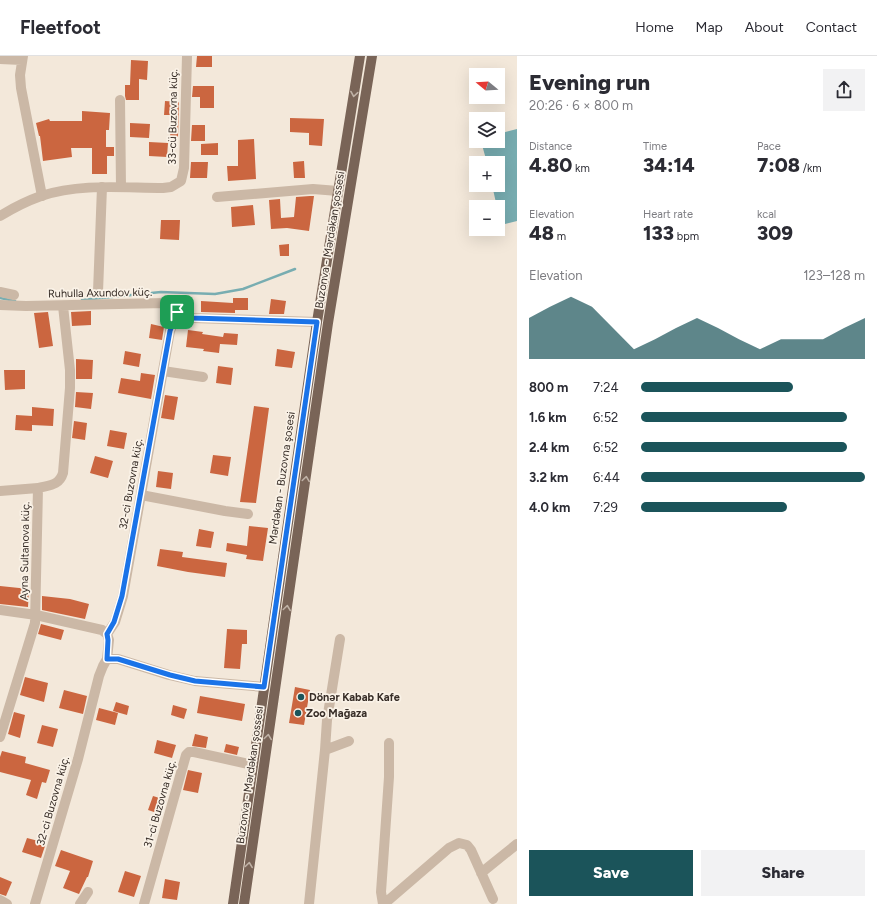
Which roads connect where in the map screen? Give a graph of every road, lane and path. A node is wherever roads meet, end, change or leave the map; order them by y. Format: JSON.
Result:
{"nodes":[{"id":1,"x":187,"y":56,"type":"edge"},
{"id":2,"x":360,"y":56,"type":"edge"},
{"id":3,"x":372,"y":56,"type":"edge"},
{"id":4,"x":22,"y":58,"type":"edge"},
{"id":5,"x":0,"y":59,"type":"edge"},
{"id":6,"x":120,"y":100,"type":"dead end"},
{"id":7,"x":102,"y":187,"type":"junction"},
{"id":8,"x":121,"y":188,"type":"junction"},
{"id":9,"x":338,"y":191,"type":"junction"},
{"id":10,"x":42,"y":196,"type":"junction"},
{"id":11,"x":217,"y":197,"type":"dead end"},
{"id":12,"x":0,"y":216,"type":"edge"},
{"id":13,"x":0,"y":292,"type":"edge"},
{"id":14,"x":98,"y":292,"type":"dead end"},
{"id":15,"x":14,"y":296,"type":"dead end"},
{"id":16,"x":0,"y":305,"type":"edge"},
{"id":17,"x":63,"y":306,"type":"junction"},
{"id":18,"x":177,"y":312,"type":"junction"},
{"id":19,"x":317,"y":322,"type":"junction"},
{"id":20,"x":163,"y":371,"type":"junction"},
{"id":21,"x":203,"y":377,"type":"dead end"},
{"id":22,"x":38,"y":488,"type":"junction"},
{"id":23,"x":0,"y":491,"type":"edge"},
{"id":24,"x":141,"y":495,"type":"junction"},
{"id":25,"x":248,"y":514,"type":"dead end"},
{"id":26,"x":0,"y":610,"type":"edge"},
{"id":27,"x":36,"y":615,"type":"junction"},
{"id":28,"x":107,"y":634,"type":"junction"},
{"id":29,"x":340,"y":639,"type":"dead end"},
{"id":30,"x":107,"y":659,"type":"junction"},
{"id":31,"x":264,"y":687,"type":"junction"},
{"id":32,"x":0,"y":737,"type":"edge"},
{"id":33,"x":349,"y":741,"type":"dead end"},
{"id":34,"x":389,"y":743,"type":"dead end"},
{"id":35,"x":325,"y":750,"type":"junction"},
{"id":36,"x":253,"y":765,"type":"junction"},
{"id":37,"x":517,"y":844,"type":"edge"},
{"id":38,"x":481,"y":873,"type":"junction"},
{"id":39,"x":88,"y":892,"type":"dead end"},
{"id":40,"x":493,"y":899,"type":"dead end"},
{"id":41,"x":0,"y":900,"type":"edge"},
{"id":42,"x":8,"y":904,"type":"edge"},
{"id":43,"x":35,"y":904,"type":"edge"},
{"id":44,"x":80,"y":904,"type":"edge"},
{"id":45,"x":144,"y":904,"type":"edge"},
{"id":46,"x":233,"y":904,"type":"edge"},
{"id":47,"x":244,"y":904,"type":"edge"},
{"id":48,"x":308,"y":904,"type":"edge"},
{"id":49,"x":383,"y":904,"type":"edge"}],
"edges":[{"from":1,"to":8,"type":"street","name":"33-cü Buzovna küç."},
{"from":2,"to":9,"type":"main road","name":"Mərdəkan - Buzovna şosesi","one_way":true},
{"from":47,"to":3,"type":"main road","name":"Buzonva - Mərdəkan şossesi","one_way":true},
{"from":4,"to":5,"type":"street"},
{"from":4,"to":10,"type":"street"},
{"from":6,"to":8,"type":"street"},
{"from":7,"to":8,"type":"street","name":"33-cü Buzovna küç."},
{"from":7,"to":10,"type":"street","name":"33-cü Buzovna küç."},
{"from":7,"to":14,"type":"street"},
{"from":9,"to":11,"type":"street"},
{"from":9,"to":19,"type":"main road","name":"Mərdəkan - Buzovna şosesi"},
{"from":10,"to":12,"type":"street","name":"33-cü Buzovna küç."},
{"from":13,"to":15,"type":"street"},
{"from":16,"to":17,"type":"street","name":"Ruhulla Axundov küç."},
{"from":17,"to":18,"type":"street","name":"Ruhulla Axundov küç."},
{"from":17,"to":22,"type":"street","name":"Ayna Sultanova küç."},
{"from":18,"to":19,"type":"street","name":"Ruhulla Axundov küç."},
{"from":18,"to":20,"type":"street","name":"32-ci Buzovna küç."},
{"from":19,"to":31,"type":"main road","name":"Mərdəkan - Buzovna şosesi"},
{"from":20,"to":21,"type":"street"},
{"from":20,"to":24,"type":"street","name":"32-ci Buzovna küç."},
{"from":22,"to":23,"type":"street"},
{"from":22,"to":27,"type":"street","name":"Ayna Sultanova küç."},
{"from":24,"to":25,"type":"street"},
{"from":24,"to":28,"type":"street","name":"32-ci Buzovna küç."},
{"from":26,"to":27,"type":"street"},
{"from":27,"to":28,"type":"street"},
{"from":27,"to":32,"type":"street","name":"Ayna Sultanova küç."},
{"from":28,"to":30,"type":"street","name":"32-ci Buzovna küç."},
{"from":29,"to":35,"type":"street"},
{"from":30,"to":31,"type":"street"},
{"from":30,"to":43,"type":"street","name":"32-ci Buzovna küç."},
{"from":31,"to":36,"type":"main road","name":"Mərdəkan - Buzovna şosesi"},
{"from":33,"to":35,"type":"street"},
{"from":34,"to":49,"type":"street"},
{"from":35,"to":48,"type":"street"},
{"from":36,"to":45,"type":"street","name":"31-ci Buzovna küç."},
{"from":36,"to":46,"type":"main road","name":"Mərdəkan - Buzovna şosesi"},
{"from":37,"to":38,"type":"street"},
{"from":38,"to":40,"type":"street"},
{"from":38,"to":49,"type":"street"},
{"from":39,"to":44,"type":"street"},
{"from":41,"to":42,"type":"street"}]}
